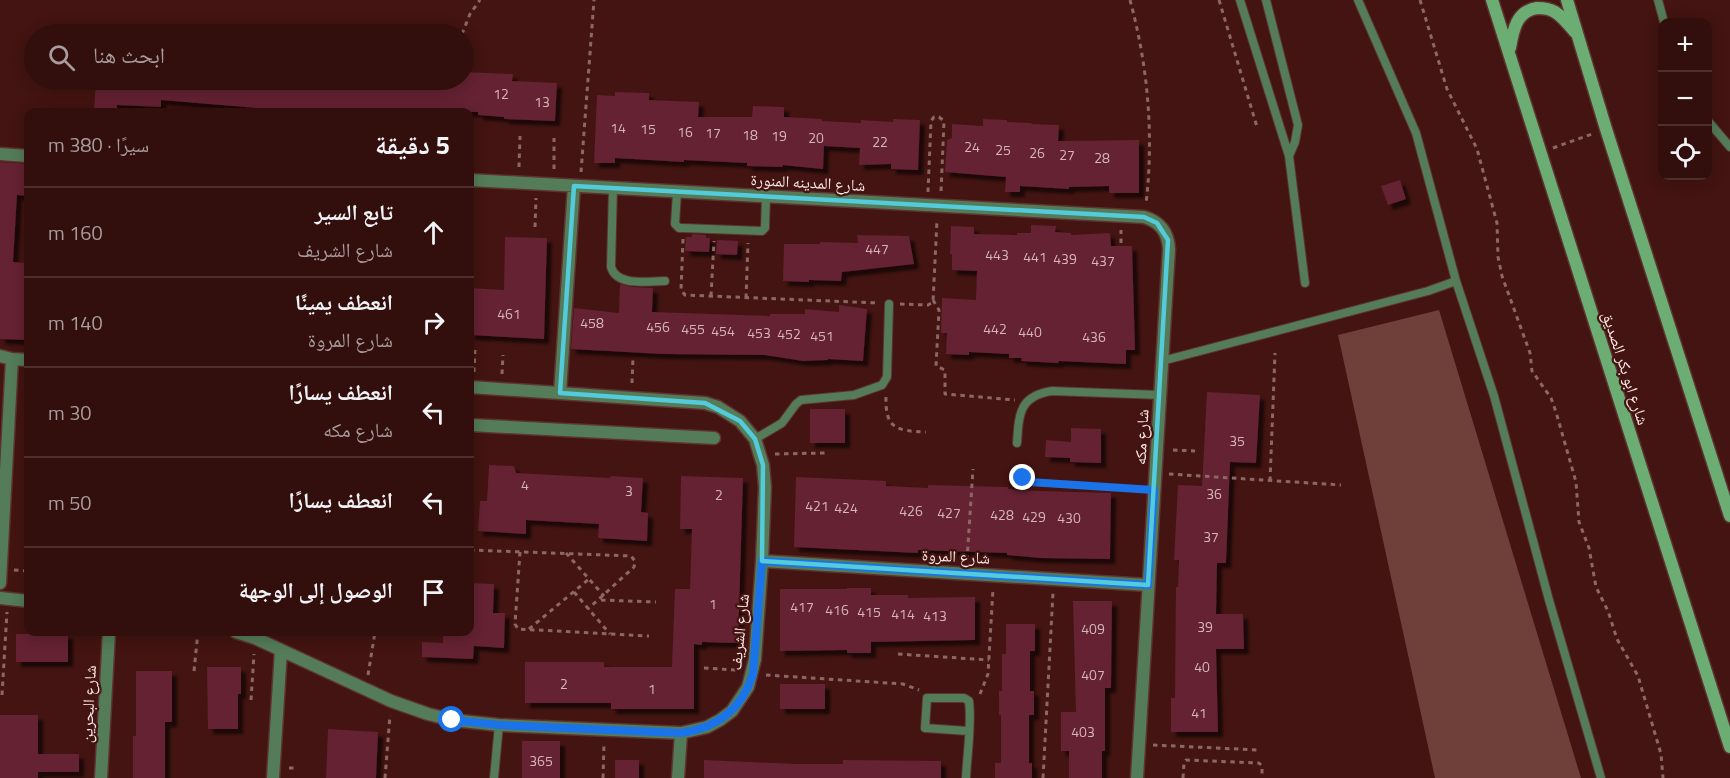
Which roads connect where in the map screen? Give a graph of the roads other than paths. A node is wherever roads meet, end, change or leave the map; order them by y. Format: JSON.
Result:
{"nodes":[{"id":1,"x":1240,"y":0,"type":"edge"},
{"id":2,"x":1266,"y":0,"type":"edge"},
{"id":3,"x":1358,"y":0,"type":"edge"},
{"id":4,"x":1492,"y":0,"type":"edge"},
{"id":5,"x":1567,"y":0,"type":"edge"},
{"id":6,"x":1658,"y":0,"type":"edge"},
{"id":7,"x":1663,"y":18,"type":"edge"},
{"id":8,"x":1578,"y":35,"type":"junction"},
{"id":9,"x":1509,"y":50,"type":"junction"},
{"id":10,"x":1711,"y":126,"type":"edge"},
{"id":11,"x":1730,"y":147,"type":"edge"},
{"id":12,"x":0,"y":154,"type":"edge"},
{"id":13,"x":24,"y":156,"type":"edge"},
{"id":14,"x":1289,"y":156,"type":"junction"},
{"id":15,"x":474,"y":180,"type":"edge"},
{"id":16,"x":577,"y":186,"type":"junction"},
{"id":17,"x":613,"y":188,"type":"junction"},
{"id":18,"x":677,"y":192,"type":"junction"},
{"id":19,"x":766,"y":196,"type":"junction"},
{"id":20,"x":1144,"y":217,"type":"joint"},
{"id":21,"x":665,"y":281,"type":"dead end"},
{"id":22,"x":1456,"y":281,"type":"junction"},
{"id":23,"x":1305,"y":283,"type":"dead end"},
{"id":24,"x":890,"y":304,"type":"road end"},
{"id":25,"x":6,"y":357,"type":"edge"},
{"id":26,"x":24,"y":359,"type":"edge"},
{"id":27,"x":1162,"y":361,"type":"junction"},
{"id":28,"x":474,"y":387,"type":"edge"},
{"id":29,"x":561,"y":393,"type":"junction"},
{"id":30,"x":1160,"y":395,"type":"junction"},
{"id":31,"x":474,"y":425,"type":"edge"},
{"id":32,"x":714,"y":438,"type":"dead end"},
{"id":33,"x":755,"y":439,"type":"junction"},
{"id":34,"x":1017,"y":443,"type":"dead end"},
{"id":35,"x":1730,"y":516,"type":"edge"},
{"id":36,"x":762,"y":561,"type":"junction"},
{"id":37,"x":0,"y":583,"type":"edge"},
{"id":38,"x":1148,"y":585,"type":"junction"},
{"id":39,"x":4,"y":599,"type":"edge"},
{"id":40,"x":24,"y":601,"type":"edge"},
{"id":41,"x":109,"y":636,"type":"edge"},
{"id":42,"x":249,"y":636,"type":"edge"},
{"id":43,"x":281,"y":650,"type":"junction"},
{"id":44,"x":499,"y":725,"type":"junction"},
{"id":45,"x":968,"y":731,"type":"junction"},
{"id":46,"x":681,"y":733,"type":"junction"},
{"id":47,"x":1730,"y":747,"type":"edge"},
{"id":48,"x":101,"y":778,"type":"edge"},
{"id":49,"x":273,"y":778,"type":"edge"},
{"id":50,"x":494,"y":778,"type":"edge"},
{"id":51,"x":678,"y":778,"type":"edge"},
{"id":52,"x":966,"y":778,"type":"edge"},
{"id":53,"x":1137,"y":778,"type":"edge"},
{"id":54,"x":1601,"y":778,"type":"edge"}],
"edges":[{"from":1,"to":14,"type":"lane"},
{"from":2,"to":14,"type":"lane"},
{"from":3,"to":22,"type":"lane"},
{"from":4,"to":9,"type":"main road","name":"شارع ابو بكر الصديق"},
{"from":5,"to":8,"type":"main road"},
{"from":6,"to":7,"type":"lane"},
{"from":8,"to":9,"type":"main road"},
{"from":8,"to":35,"type":"main road"},
{"from":9,"to":47,"type":"main road","name":"شارع ابو بكر الصديق"},
{"from":10,"to":11,"type":"lane"},
{"from":12,"to":13,"type":"street"},
{"from":14,"to":23,"type":"lane"},
{"from":15,"to":16,"type":"street","name":"شارع المدينه المنورة"},
{"from":16,"to":17,"type":"street","name":"شارع المدينه المنورة"},
{"from":16,"to":29,"type":"street"},
{"from":17,"to":18,"type":"street","name":"شارع المدينه المنورة"},
{"from":17,"to":21,"type":"lane"},
{"from":18,"to":19,"type":"street","name":"شارع المدينه المنورة"},
{"from":18,"to":19,"type":"lane"},
{"from":19,"to":20,"type":"street","name":"شارع المدينه المنورة"},
{"from":20,"to":27,"type":"street","name":"شارع مكه"},
{"from":22,"to":27,"type":"lane"},
{"from":22,"to":54,"type":"lane"},
{"from":24,"to":33,"type":"lane"},
{"from":25,"to":26,"type":"street"},
{"from":25,"to":37,"type":"street"},
{"from":27,"to":30,"type":"street","name":"شارع مكه"},
{"from":28,"to":29,"type":"street","name":"شارع الشريف"},
{"from":29,"to":33,"type":"street","name":"شارع الشريف"},
{"from":30,"to":34,"type":"lane"},
{"from":30,"to":38,"type":"street","name":"شارع مكه"},
{"from":31,"to":32,"type":"street"},
{"from":33,"to":36,"type":"street","name":"شارع الشريف"},
{"from":36,"to":38,"type":"street","name":"شارع المروة"},
{"from":36,"to":46,"type":"street","name":"شارع الشريف"},
{"from":38,"to":53,"type":"street","name":"شارع مكه"},
{"from":39,"to":40,"type":"street"},
{"from":41,"to":48,"type":"street","name":"شارع البحرين"},
{"from":42,"to":43,"type":"street","name":"شارع الشريف"},
{"from":43,"to":44,"type":"street","name":"شارع الشريف"},
{"from":43,"to":49,"type":"street"},
{"from":44,"to":46,"type":"street","name":"شارع الشريف"},
{"from":44,"to":50,"type":"lane"},
{"from":45,"to":45,"type":"lane"},
{"from":45,"to":52,"type":"lane"},
{"from":46,"to":51,"type":"street"}]}
